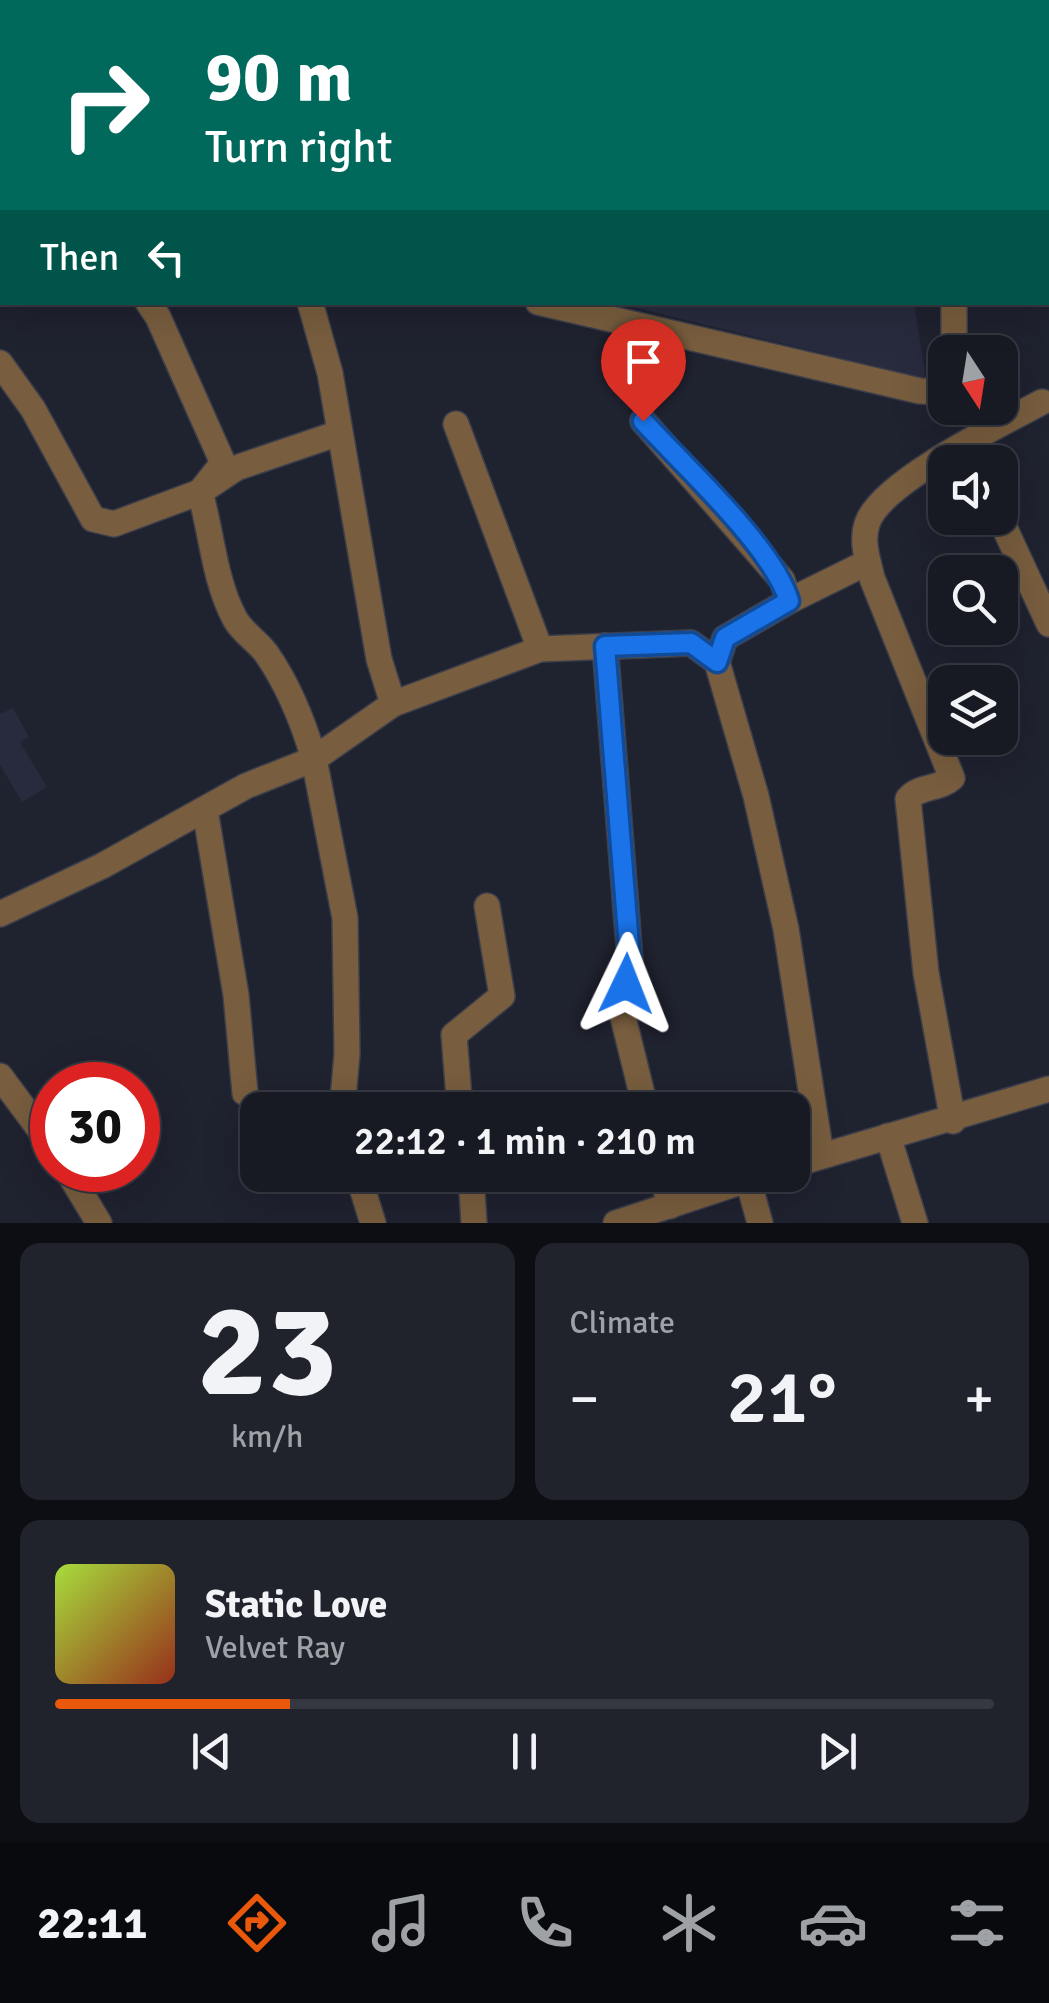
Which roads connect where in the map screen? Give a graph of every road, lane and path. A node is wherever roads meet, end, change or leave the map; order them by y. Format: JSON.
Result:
{"nodes":[{"id":1,"x":150,"y":305,"type":"edge"},
{"id":2,"x":311,"y":305,"type":"edge"},
{"id":3,"x":551,"y":305,"type":"edge"},
{"id":4,"x":954,"y":305,"type":"edge"},
{"id":5,"x":954,"y":335,"type":"edge"},
{"id":6,"x":0,"y":362,"type":"edge"},
{"id":7,"x":928,"y":392,"type":"edge"},
{"id":8,"x":1042,"y":402,"type":"dead end"},
{"id":9,"x":643,"y":421,"type":"dead end"},
{"id":10,"x":456,"y":424,"type":"dead end"},
{"id":11,"x":339,"y":433,"type":"junction"},
{"id":12,"x":985,"y":445,"type":"edge"},
{"id":13,"x":928,"y":475,"type":"edge"},
{"id":14,"x":200,"y":492,"type":"junction"},
{"id":15,"x":1008,"y":535,"type":"edge"},
{"id":16,"x":868,"y":562,"type":"junction"},
{"id":17,"x":789,"y":601,"type":"junction"},
{"id":18,"x":1049,"y":624,"type":"edge"},
{"id":19,"x":605,"y":646,"type":"junction"},
{"id":20,"x":540,"y":648,"type":"junction"},
{"id":21,"x":717,"y":662,"type":"junction"},
{"id":22,"x":393,"y":704,"type":"junction"},
{"id":23,"x":314,"y":759,"type":"junction"},
{"id":24,"x":206,"y":810,"type":"junction"},
{"id":25,"x":486,"y":906,"type":"dead end"},
{"id":26,"x":0,"y":914,"type":"edge"},
{"id":27,"x":0,"y":1076,"type":"edge"},
{"id":28,"x":1049,"y":1089,"type":"edge"},
{"id":29,"x":245,"y":1092,"type":"edge"},
{"id":30,"x":344,"y":1092,"type":"edge"},
{"id":31,"x":459,"y":1092,"type":"edge"},
{"id":32,"x":642,"y":1092,"type":"edge"},
{"id":33,"x":30,"y":1111,"type":"edge"},
{"id":34,"x":952,"y":1121,"type":"junction"},
{"id":35,"x":888,"y":1136,"type":"junction"},
{"id":36,"x":821,"y":1155,"type":"junction"},
{"id":37,"x":810,"y":1159,"type":"edge"},
{"id":38,"x":80,"y":1192,"type":"edge"},
{"id":39,"x":363,"y":1192,"type":"edge"},
{"id":40,"x":471,"y":1192,"type":"edge"},
{"id":41,"x":666,"y":1192,"type":"edge"},
{"id":42,"x":712,"y":1192,"type":"edge"},
{"id":43,"x":757,"y":1192,"type":"edge"},
{"id":44,"x":670,"y":1206,"type":"junction"},
{"id":45,"x":99,"y":1223,"type":"edge"},
{"id":46,"x":373,"y":1223,"type":"edge"},
{"id":47,"x":474,"y":1223,"type":"edge"},
{"id":48,"x":616,"y":1223,"type":"edge"},
{"id":49,"x":760,"y":1223,"type":"edge"},
{"id":50,"x":915,"y":1223,"type":"edge"}],
"edges":[{"from":1,"to":14,"type":"street"},
{"from":2,"to":11,"type":"street"},
{"from":3,"to":7,"type":"street"},
{"from":4,"to":5,"type":"street"},
{"from":6,"to":14,"type":"street"},
{"from":8,"to":12,"type":"street"},
{"from":9,"to":17,"type":"street"},
{"from":10,"to":20,"type":"street"},
{"from":11,"to":14,"type":"street"},
{"from":11,"to":22,"type":"street"},
{"from":13,"to":16,"type":"street"},
{"from":14,"to":23,"type":"street"},
{"from":15,"to":18,"type":"street"},
{"from":16,"to":17,"type":"street"},
{"from":16,"to":34,"type":"street"},
{"from":17,"to":21,"type":"street"},
{"from":19,"to":20,"type":"street"},
{"from":19,"to":21,"type":"street"},
{"from":19,"to":32,"type":"street"},
{"from":20,"to":22,"type":"street"},
{"from":21,"to":36,"type":"street"},
{"from":22,"to":23,"type":"street"},
{"from":23,"to":24,"type":"street"},
{"from":23,"to":30,"type":"street"},
{"from":24,"to":26,"type":"street"},
{"from":24,"to":29,"type":"street"},
{"from":25,"to":31,"type":"street"},
{"from":27,"to":33,"type":"street"},
{"from":28,"to":34,"type":"street"},
{"from":34,"to":35,"type":"street"},
{"from":35,"to":36,"type":"street"},
{"from":35,"to":50,"type":"street"},
{"from":36,"to":37,"type":"street"},
{"from":38,"to":45,"type":"street"},
{"from":39,"to":46,"type":"street"},
{"from":40,"to":47,"type":"street"},
{"from":41,"to":44,"type":"street"},
{"from":42,"to":44,"type":"street"},
{"from":43,"to":49,"type":"street"},
{"from":44,"to":48,"type":"street"}]}
